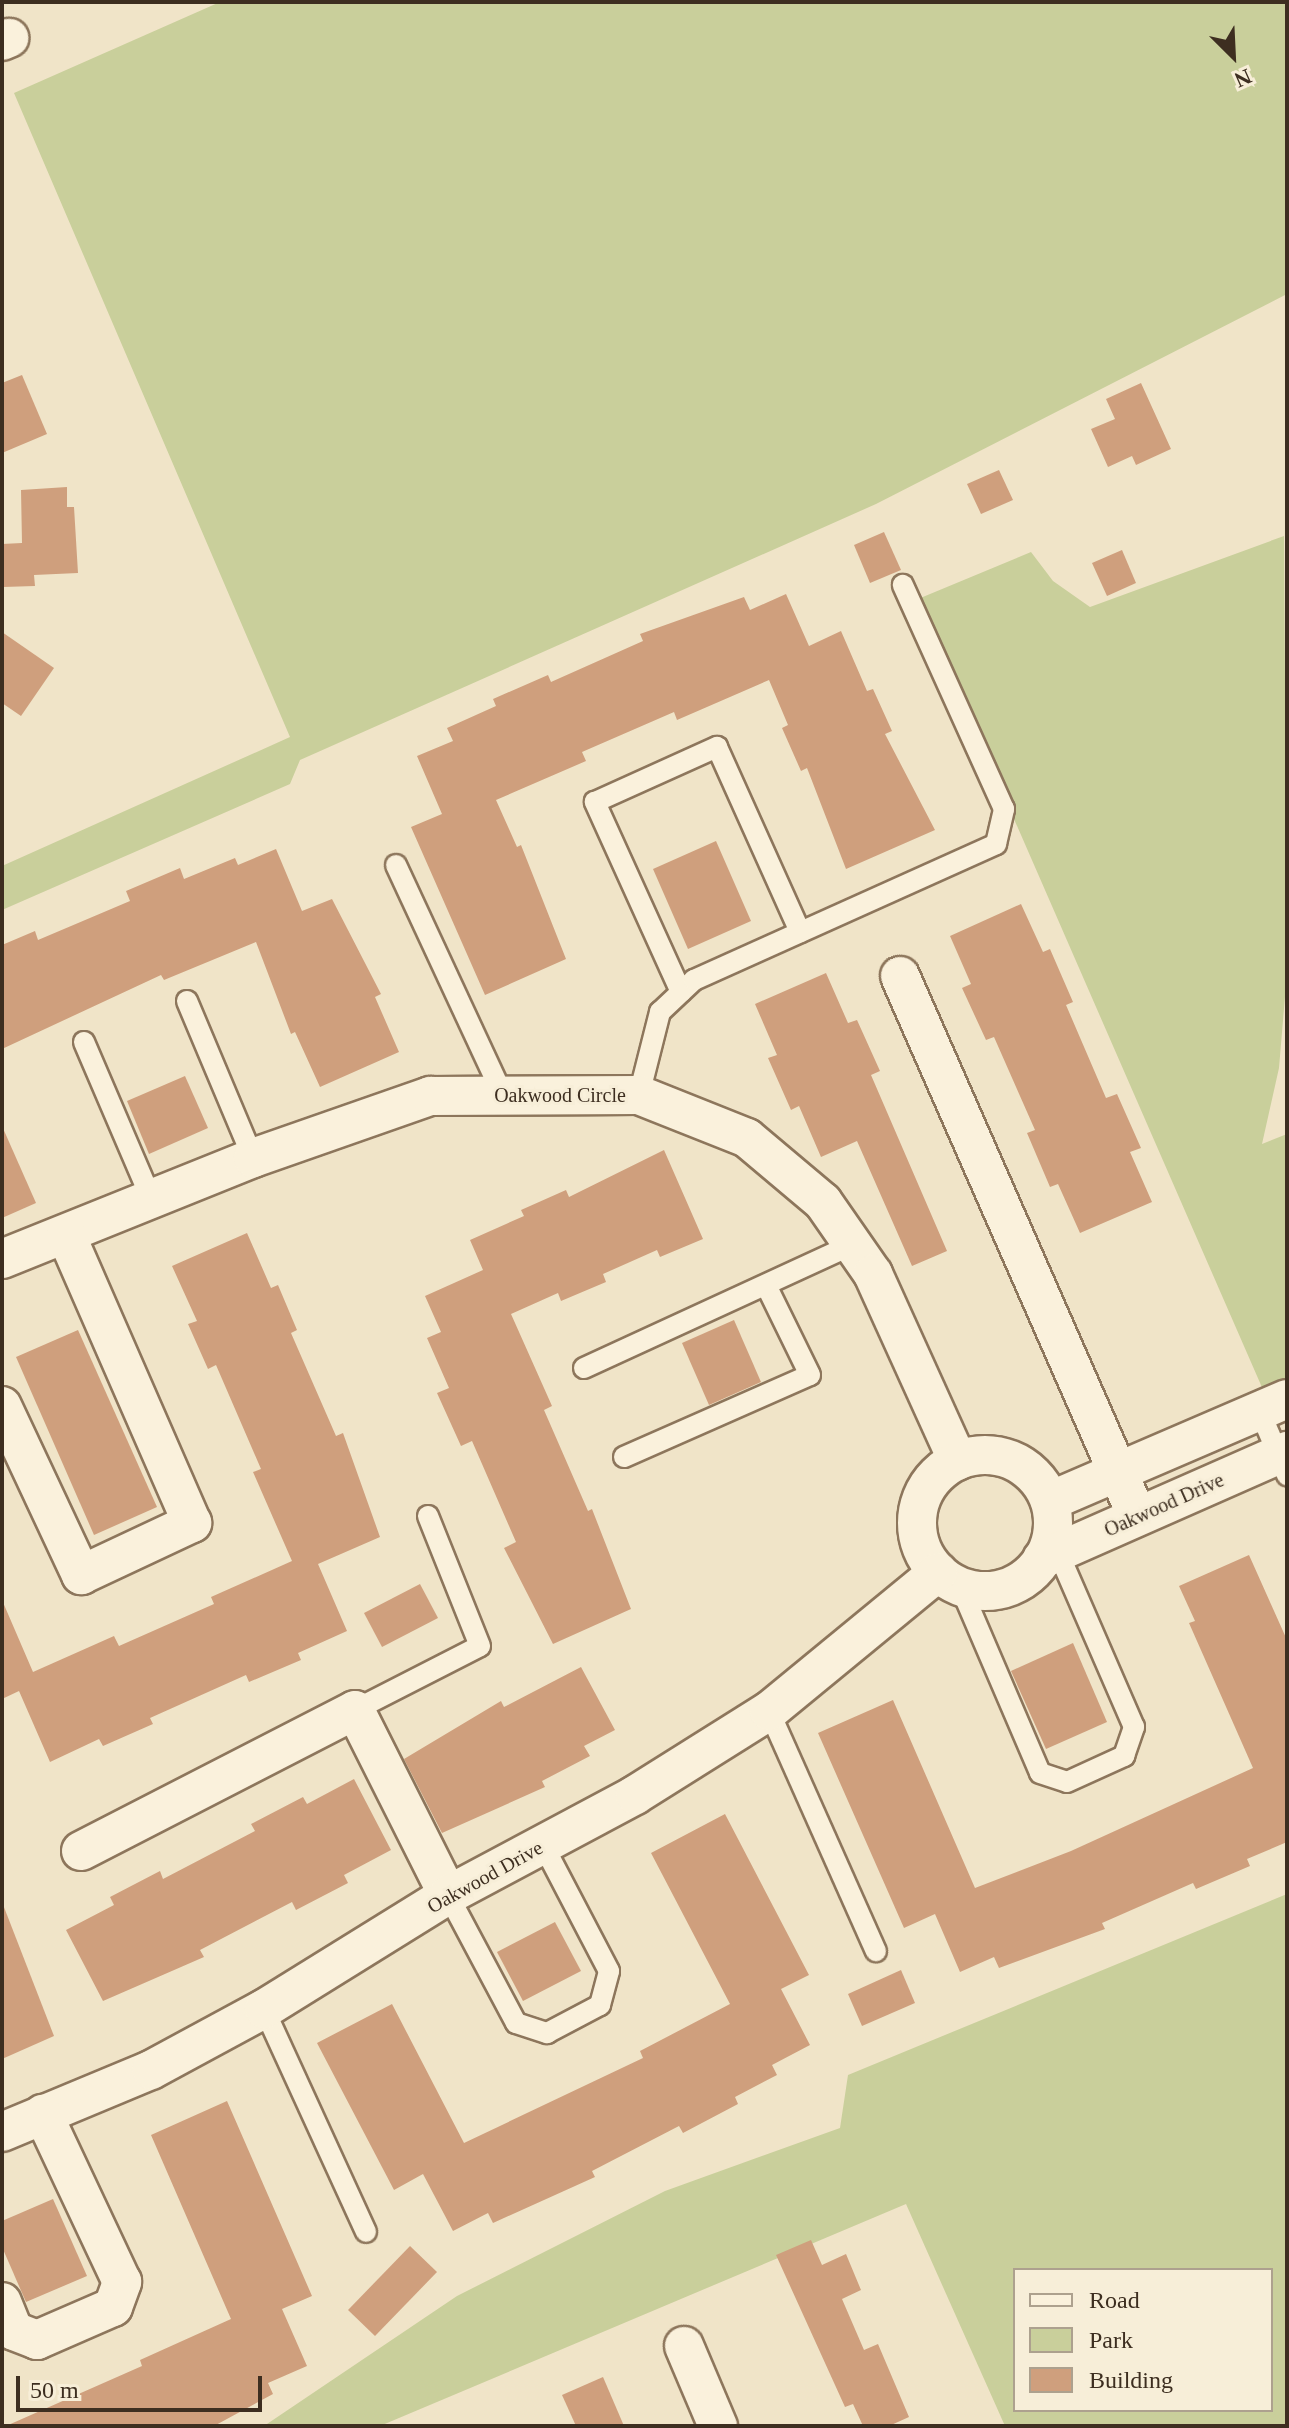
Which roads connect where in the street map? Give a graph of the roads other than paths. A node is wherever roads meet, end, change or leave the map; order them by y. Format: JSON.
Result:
{"nodes":[{"id":1,"x":903,"y":585,"type":"dead end"},
{"id":2,"x":396,"y":865,"type":"dead end"},
{"id":3,"x":800,"y":932,"type":"junction"},
{"id":4,"x":900,"y":976,"type":"dead end"},
{"id":5,"x":681,"y":992,"type":"junction"},
{"id":6,"x":187,"y":1001,"type":"dead end"},
{"id":7,"x":84,"y":1042,"type":"dead end"},
{"id":8,"x":639,"y":1095,"type":"junction"},
{"id":9,"x":503,"y":1096,"type":"junction"},
{"id":10,"x":253,"y":1158,"type":"junction"},
{"id":11,"x":151,"y":1198,"type":"junction"},
{"id":12,"x":66,"y":1234,"type":"junction"},
{"id":13,"x":854,"y":1244,"type":"junction"},
{"id":14,"x":2,"y":1259,"type":"edge"},
{"id":15,"x":766,"y":1285,"type":"junction"},
{"id":16,"x":584,"y":1368,"type":"dead end"},
{"id":17,"x":1273,"y":1405,"type":"edge"},
{"id":18,"x":2,"y":1406,"type":"edge"},
{"id":19,"x":624,"y":1457,"type":"dead end"},
{"id":20,"x":1284,"y":1460,"type":"edge"},
{"id":21,"x":958,"y":1461,"type":"junction"},
{"id":22,"x":1117,"y":1471,"type":"junction"},
{"id":23,"x":1050,"y":1501,"type":"junction"},
{"id":24,"x":428,"y":1516,"type":"dead end"},
{"id":25,"x":1137,"y":1516,"type":"junction"},
{"id":26,"x":1050,"y":1555,"type":"junction"},
{"id":27,"x":949,"y":1579,"type":"junction"},
{"id":28,"x":355,"y":1710,"type":"junction"},
{"id":29,"x":769,"y":1711,"type":"junction"},
{"id":30,"x":543,"y":1845,"type":"junction"},
{"id":31,"x":81,"y":1851,"type":"dead end"},
{"id":32,"x":448,"y":1895,"type":"junction"},
{"id":33,"x":876,"y":1951,"type":"dead end"},
{"id":34,"x":264,"y":2009,"type":"junction"},
{"id":35,"x":43,"y":2114,"type":"junction"},
{"id":36,"x":2,"y":2132,"type":"edge"},
{"id":37,"x":366,"y":2232,"type":"dead end"},
{"id":38,"x":2,"y":2302,"type":"edge"},
{"id":39,"x":684,"y":2346,"type":"dead end"},
{"id":40,"x":718,"y":2426,"type":"edge"}],
"edges":[{"from":1,"to":3,"type":"lane"},
{"from":2,"to":9,"type":"lane"},
{"from":3,"to":5,"type":"lane"},
{"from":3,"to":5,"type":"lane"},
{"from":4,"to":22,"type":"street"},
{"from":5,"to":8,"type":"lane"},
{"from":6,"to":10,"type":"lane"},
{"from":7,"to":11,"type":"lane"},
{"from":8,"to":9,"type":"street","name":"Oakwood Circle"},
{"from":8,"to":13,"type":"street","name":"Oakwood Circle"},
{"from":9,"to":10,"type":"street","name":"Oakwood Circle"},
{"from":10,"to":11,"type":"street","name":"Oakwood Circle"},
{"from":11,"to":12,"type":"street","name":"Oakwood Circle"},
{"from":12,"to":14,"type":"street","name":"Oakwood Circle"},
{"from":12,"to":18,"type":"street"},
{"from":13,"to":15,"type":"lane"},
{"from":13,"to":21,"type":"street","name":"Oakwood Circle"},
{"from":15,"to":16,"type":"lane"},
{"from":15,"to":19,"type":"lane"},
{"from":17,"to":20,"type":"lane"},
{"from":17,"to":22,"type":"street"},
{"from":20,"to":25,"type":"street","name":"Oakwood Drive"},
{"from":21,"to":23,"type":"street"},
{"from":21,"to":27,"type":"street"},
{"from":22,"to":23,"type":"street"},
{"from":22,"to":25,"type":"street"},
{"from":23,"to":26,"type":"street"},
{"from":24,"to":28,"type":"lane"},
{"from":25,"to":26,"type":"street","name":"Oakwood Drive"},
{"from":26,"to":27,"type":"street"},
{"from":26,"to":27,"type":"lane"},
{"from":27,"to":29,"type":"street","name":"Oakwood Drive"},
{"from":28,"to":31,"type":"street"},
{"from":28,"to":32,"type":"street"},
{"from":29,"to":30,"type":"street","name":"Oakwood Drive"},
{"from":29,"to":33,"type":"lane"},
{"from":30,"to":32,"type":"street","name":"Oakwood Drive"},
{"from":30,"to":32,"type":"lane"},
{"from":32,"to":34,"type":"street","name":"Oakwood Drive"},
{"from":34,"to":35,"type":"street","name":"Oakwood Drive"},
{"from":34,"to":37,"type":"lane"},
{"from":35,"to":36,"type":"street","name":"Oakwood Drive"},
{"from":35,"to":38,"type":"street"},
{"from":39,"to":40,"type":"street"}]}
